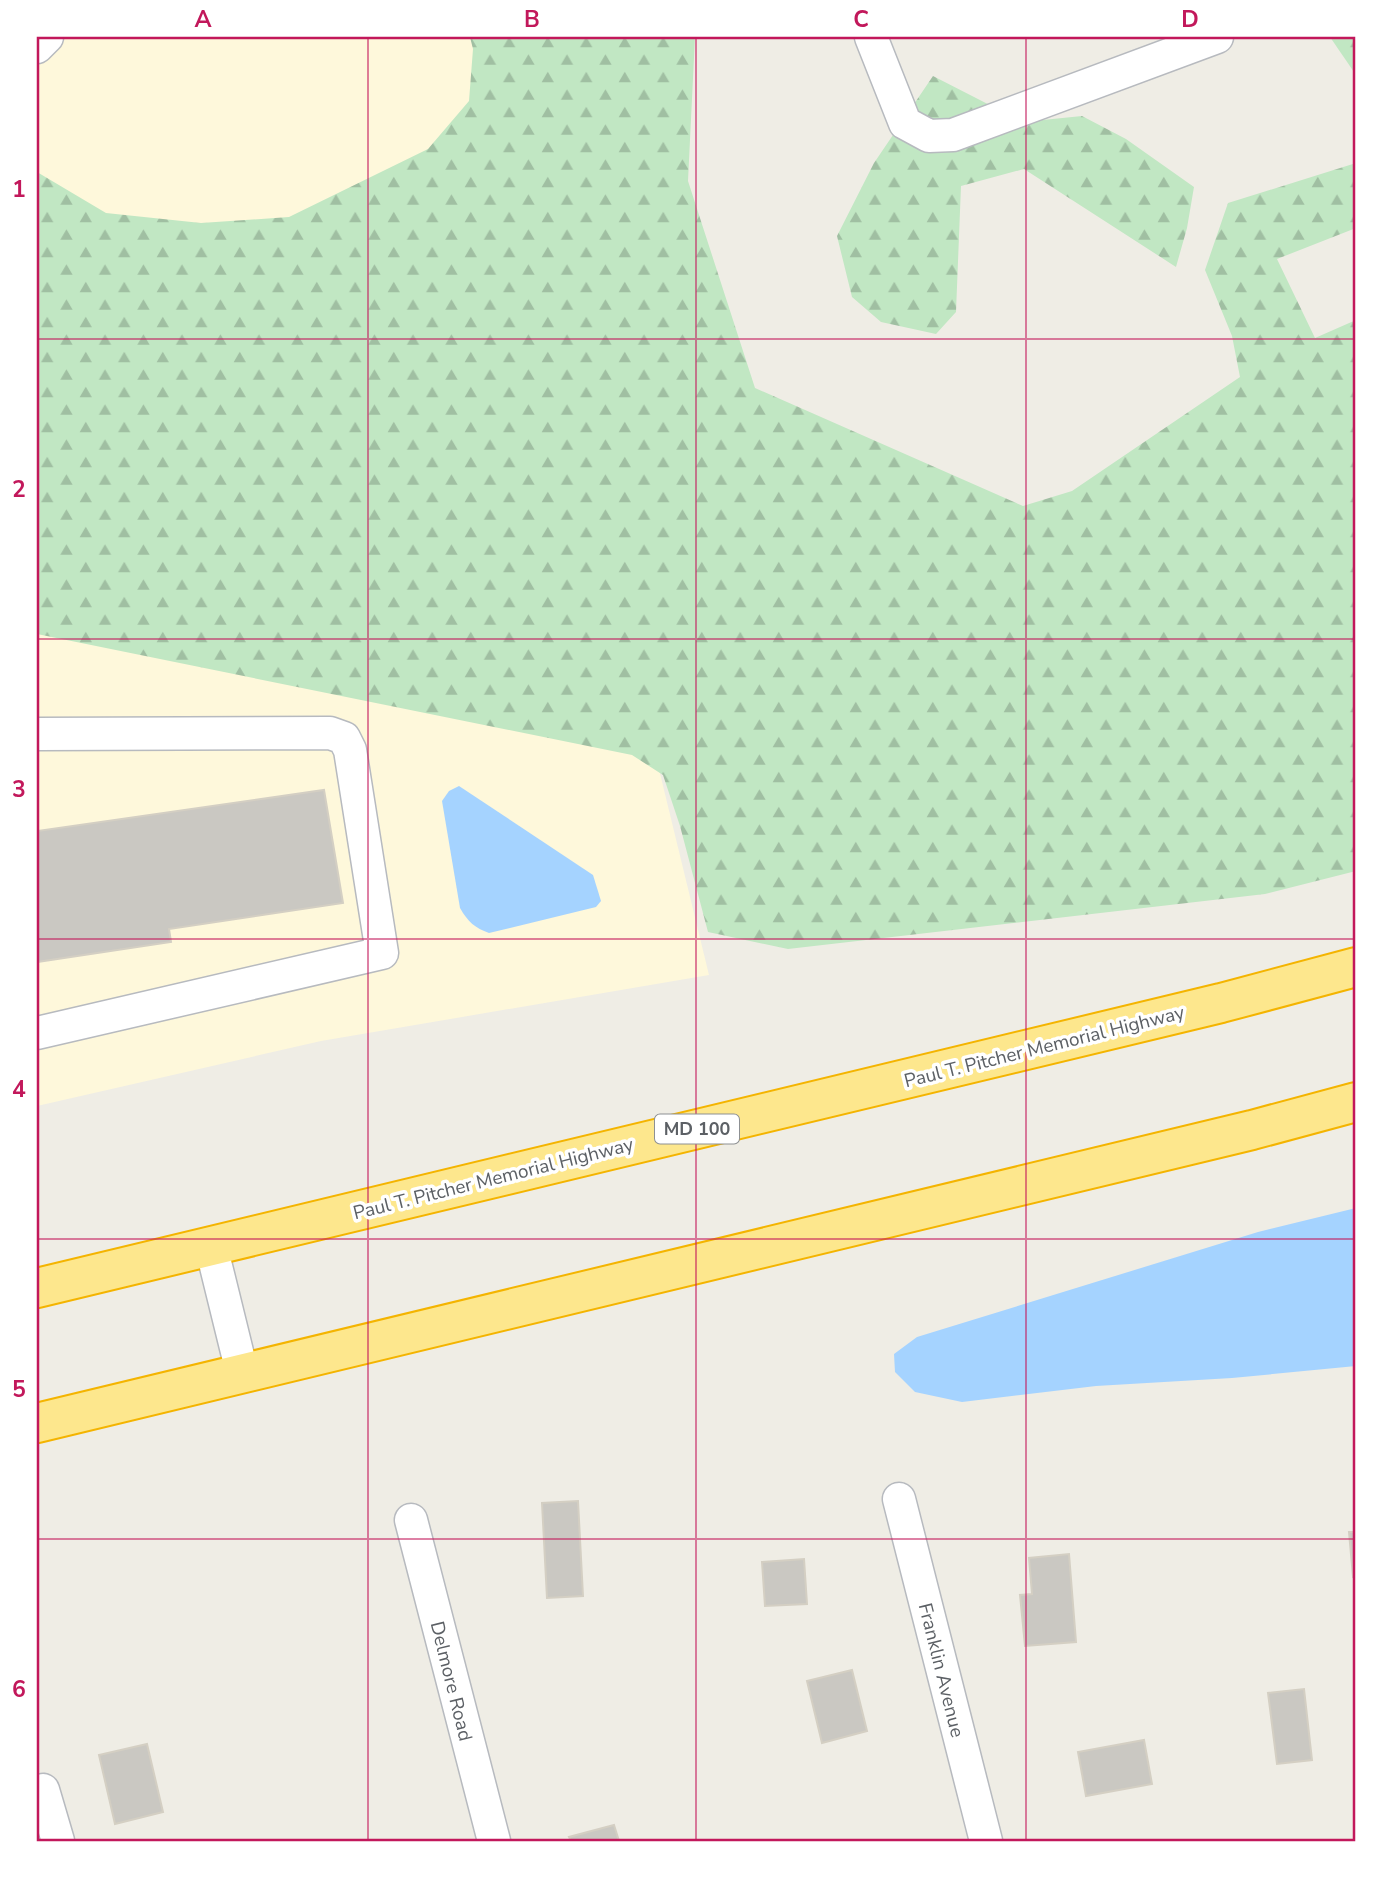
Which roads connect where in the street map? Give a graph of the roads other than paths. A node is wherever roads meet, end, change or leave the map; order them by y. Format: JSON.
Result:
{"nodes":[{"id":1,"x":47,"y":37,"type":"edge"},
{"id":2,"x":871,"y":37,"type":"edge"},
{"id":3,"x":1217,"y":37,"type":"edge"},
{"id":4,"x":37,"y":47,"type":"edge"},
{"id":5,"x":37,"y":734,"type":"edge"},
{"id":6,"x":1356,"y":967,"type":"edge"},
{"id":7,"x":37,"y":1033,"type":"edge"},
{"id":8,"x":1356,"y":1102,"type":"edge"},
{"id":9,"x":211,"y":1246,"type":"junction"},
{"id":10,"x":37,"y":1288,"type":"edge"},
{"id":11,"x":242,"y":1373,"type":"junction"},
{"id":12,"x":37,"y":1423,"type":"edge"},
{"id":13,"x":899,"y":1499,"type":"dead end"},
{"id":14,"x":411,"y":1520,"type":"dead end"},
{"id":15,"x":44,"y":1790,"type":"dead end"},
{"id":16,"x":58,"y":1841,"type":"edge"},
{"id":17,"x":494,"y":1841,"type":"edge"},
{"id":18,"x":986,"y":1841,"type":"edge"}],
"edges":[{"from":1,"to":4,"type":"street"},
{"from":2,"to":3,"type":"street"},
{"from":5,"to":7,"type":"street"},
{"from":6,"to":9,"type":"highway","name":"Paul T. Pitcher Memorial Highway","number":"MD 100"},
{"from":8,"to":11,"type":"highway"},
{"from":9,"to":10,"type":"highway","name":"Paul T. Pitcher Memorial Highway","number":"MD 100"},
{"from":9,"to":11,"type":"street"},
{"from":11,"to":12,"type":"highway"},
{"from":13,"to":18,"type":"street","name":"Franklin Avenue"},
{"from":14,"to":17,"type":"street","name":"Delmore Road"},
{"from":15,"to":16,"type":"street"}]}
